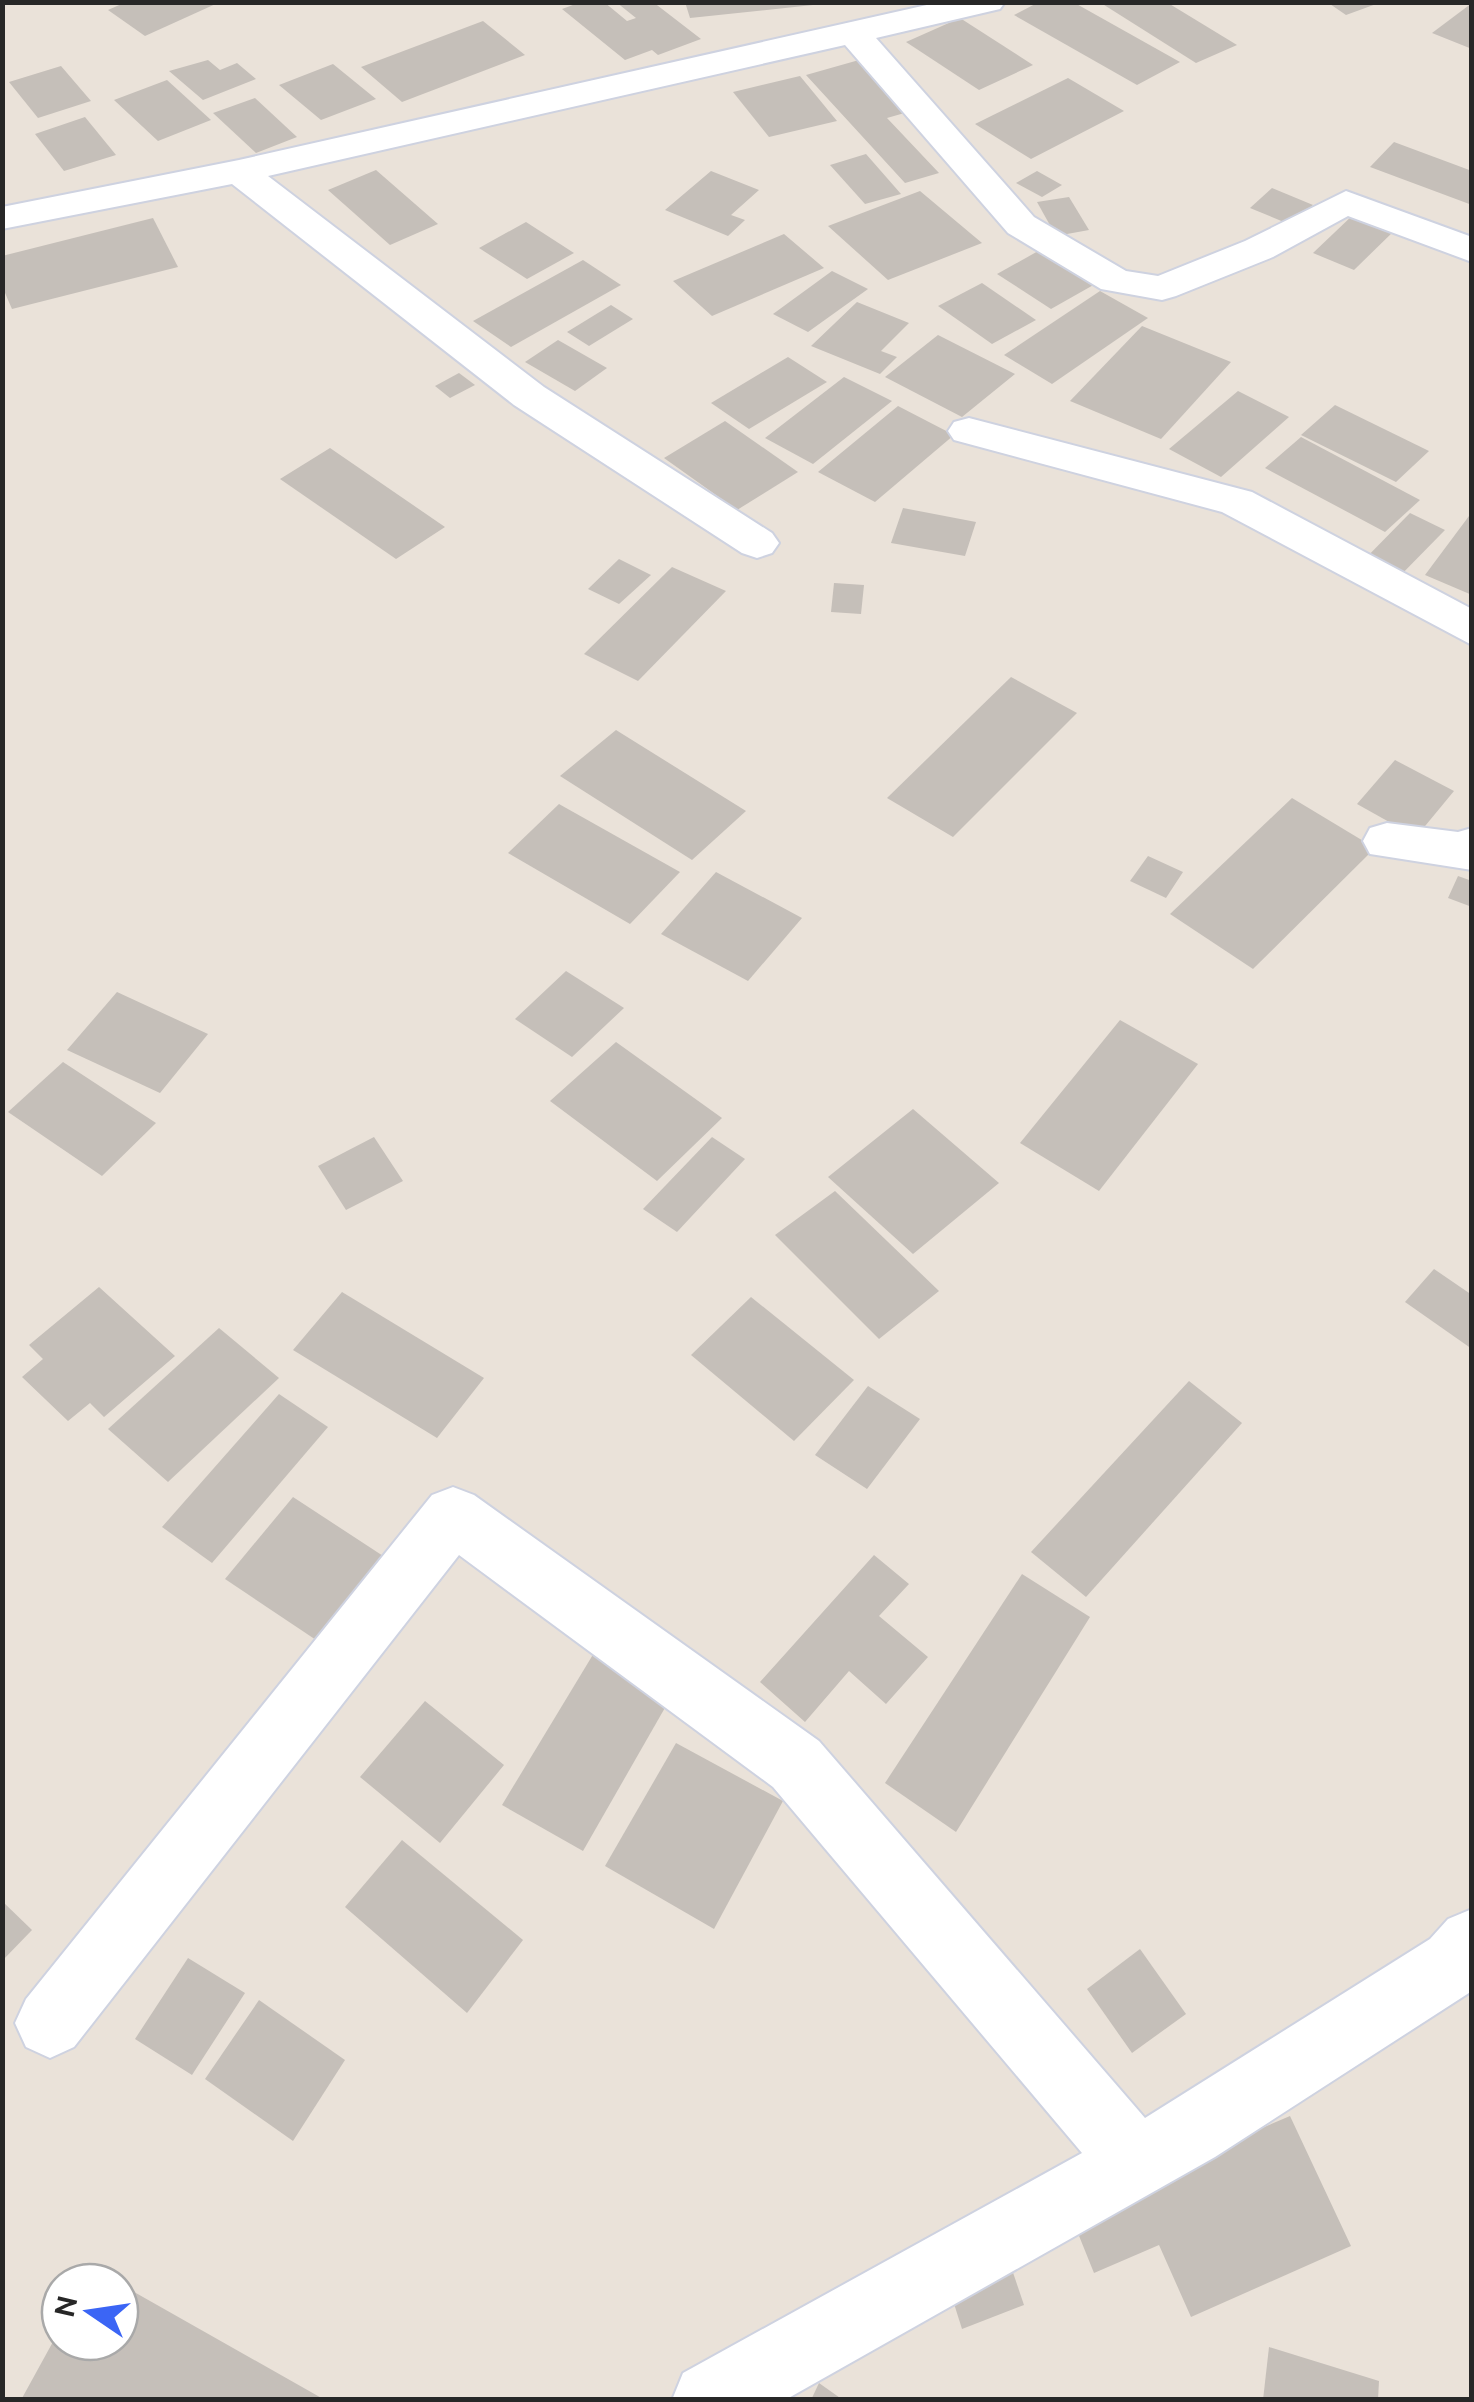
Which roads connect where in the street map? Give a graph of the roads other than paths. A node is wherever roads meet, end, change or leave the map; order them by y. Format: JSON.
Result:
{"nodes":[{"id":1,"x":988,"y":2,"type":"edge"},
{"id":2,"x":853,"y":33,"type":"junction"},
{"id":3,"x":239,"y":171,"type":"junction"},
{"id":4,"x":2,"y":218,"type":"edge"},
{"id":5,"x":1472,"y":251,"type":"edge"},
{"id":6,"x":969,"y":431,"type":"dead end"},
{"id":7,"x":757,"y":544,"type":"dead end"},
{"id":8,"x":1472,"y":629,"type":"edge"},
{"id":9,"x":1387,"y":841,"type":"dead end"},
{"id":10,"x":1472,"y":846,"type":"edge"},
{"id":11,"x":1472,"y":1943,"type":"edge"},
{"id":12,"x":50,"y":2024,"type":"dead end"},
{"id":13,"x":1136,"y":2162,"type":"junction"},
{"id":14,"x":710,"y":2400,"type":"edge"}],
"edges":[{"from":1,"to":2,"type":"street"},
{"from":2,"to":3,"type":"street"},
{"from":2,"to":5,"type":"street"},
{"from":3,"to":4,"type":"street"},
{"from":3,"to":7,"type":"street"},
{"from":6,"to":8,"type":"street"},
{"from":9,"to":10,"type":"street"},
{"from":11,"to":13,"type":"street"},
{"from":12,"to":13,"type":"street"},
{"from":13,"to":14,"type":"street"}]}
